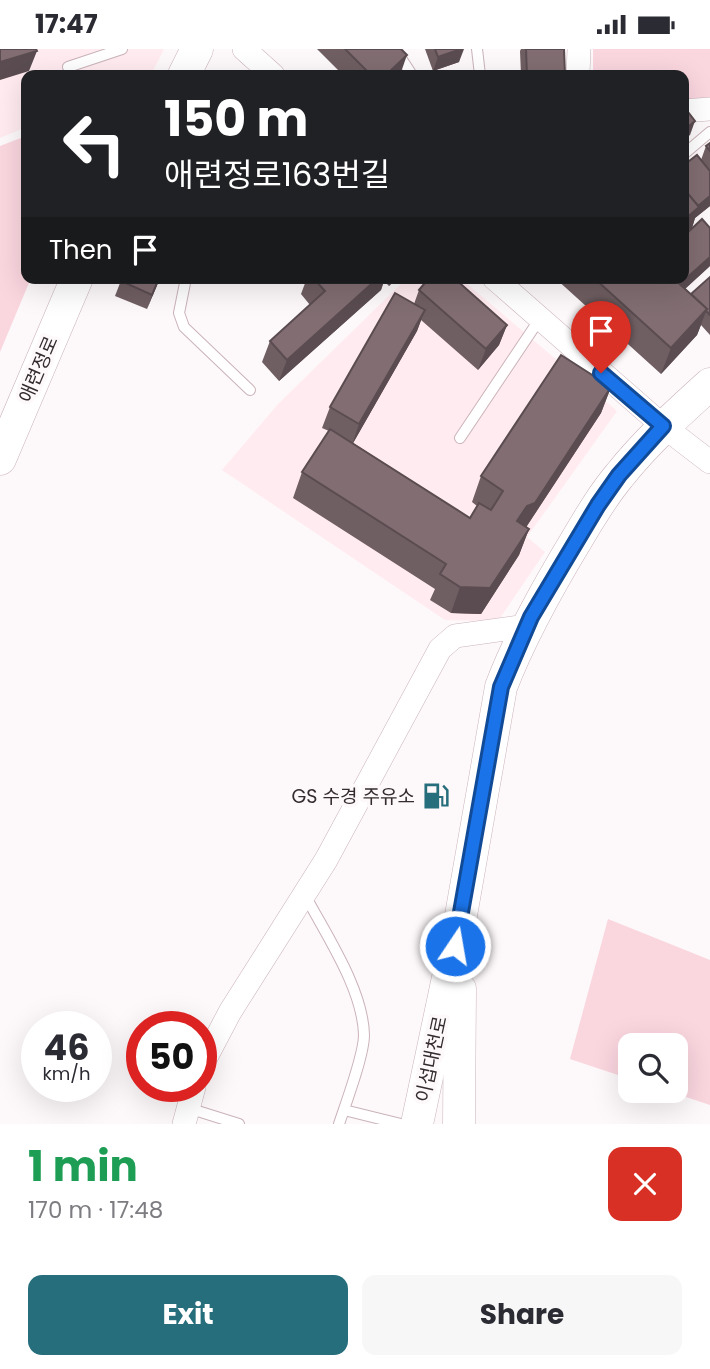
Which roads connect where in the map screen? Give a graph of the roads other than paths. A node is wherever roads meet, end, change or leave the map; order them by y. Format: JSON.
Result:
{"nodes":[{"id":1,"x":122,"y":49,"type":"edge"},
{"id":2,"x":197,"y":49,"type":"edge"},
{"id":3,"x":244,"y":49,"type":"edge"},
{"id":4,"x":396,"y":49,"type":"edge"},
{"id":5,"x":477,"y":49,"type":"edge"},
{"id":6,"x":579,"y":49,"type":"edge"},
{"id":7,"x":68,"y":67,"type":"dead end"},
{"id":8,"x":186,"y":70,"type":"edge"},
{"id":9,"x":267,"y":70,"type":"edge"},
{"id":10,"x":409,"y":70,"type":"edge"},
{"id":11,"x":479,"y":70,"type":"edge"},
{"id":12,"x":578,"y":70,"type":"edge"},
{"id":13,"x":710,"y":109,"type":"edge"},
{"id":14,"x":689,"y":111,"type":"edge"},
{"id":15,"x":710,"y":132,"type":"edge"},
{"id":16,"x":689,"y":150,"type":"edge"},
{"id":17,"x":74,"y":284,"type":"edge"},
{"id":18,"x":185,"y":284,"type":"edge"},
{"id":19,"x":500,"y":284,"type":"edge"},
{"id":20,"x":539,"y":320,"type":"junction"},
{"id":21,"x":710,"y":384,"type":"edge"},
{"id":22,"x":250,"y":390,"type":"dead end"},
{"id":23,"x":663,"y":426,"type":"junction"},
{"id":24,"x":460,"y":438,"type":"dead end"},
{"id":25,"x":0,"y":460,"type":"edge"},
{"id":26,"x":710,"y":462,"type":"edge"},
{"id":27,"x":527,"y":626,"type":"junction"},
{"id":28,"x":305,"y":895,"type":"junction"},
{"id":29,"x":460,"y":921,"type":"junction"},
{"id":30,"x":217,"y":1037,"type":"edge"},
{"id":31,"x":189,"y":1106,"type":"edge"},
{"id":32,"x":344,"y":1110,"type":"junction"},
{"id":33,"x":239,"y":1124,"type":"edge"},
{"id":34,"x":339,"y":1124,"type":"edge"},
{"id":35,"x":401,"y":1124,"type":"edge"},
{"id":36,"x":417,"y":1124,"type":"edge"},
{"id":37,"x":459,"y":1124,"type":"edge"}],
"edges":[{"from":1,"to":7,"type":"lane"},
{"from":2,"to":8,"type":"main road"},
{"from":3,"to":9,"type":"street"},
{"from":4,"to":10,"type":"lane"},
{"from":5,"to":11,"type":"lane"},
{"from":6,"to":12,"type":"street"},
{"from":13,"to":14,"type":"street"},
{"from":15,"to":16,"type":"lane"},
{"from":17,"to":25,"type":"main road","name":"애련정로"},
{"from":18,"to":22,"type":"lane"},
{"from":19,"to":20,"type":"street"},
{"from":20,"to":23,"type":"street"},
{"from":20,"to":24,"type":"lane"},
{"from":21,"to":23,"type":"main road","name":"이섭대천로"},
{"from":23,"to":26,"type":"street"},
{"from":23,"to":27,"type":"main road","name":"이섭대천로"},
{"from":27,"to":28,"type":"street"},
{"from":27,"to":29,"type":"main road","name":"이섭대천로"},
{"from":28,"to":30,"type":"street"},
{"from":28,"to":32,"type":"lane"},
{"from":29,"to":36,"type":"main road","name":"이섭대천로"},
{"from":29,"to":37,"type":"main road"},
{"from":31,"to":33,"type":"lane"},
{"from":32,"to":34,"type":"lane"},
{"from":32,"to":35,"type":"lane"}]}
